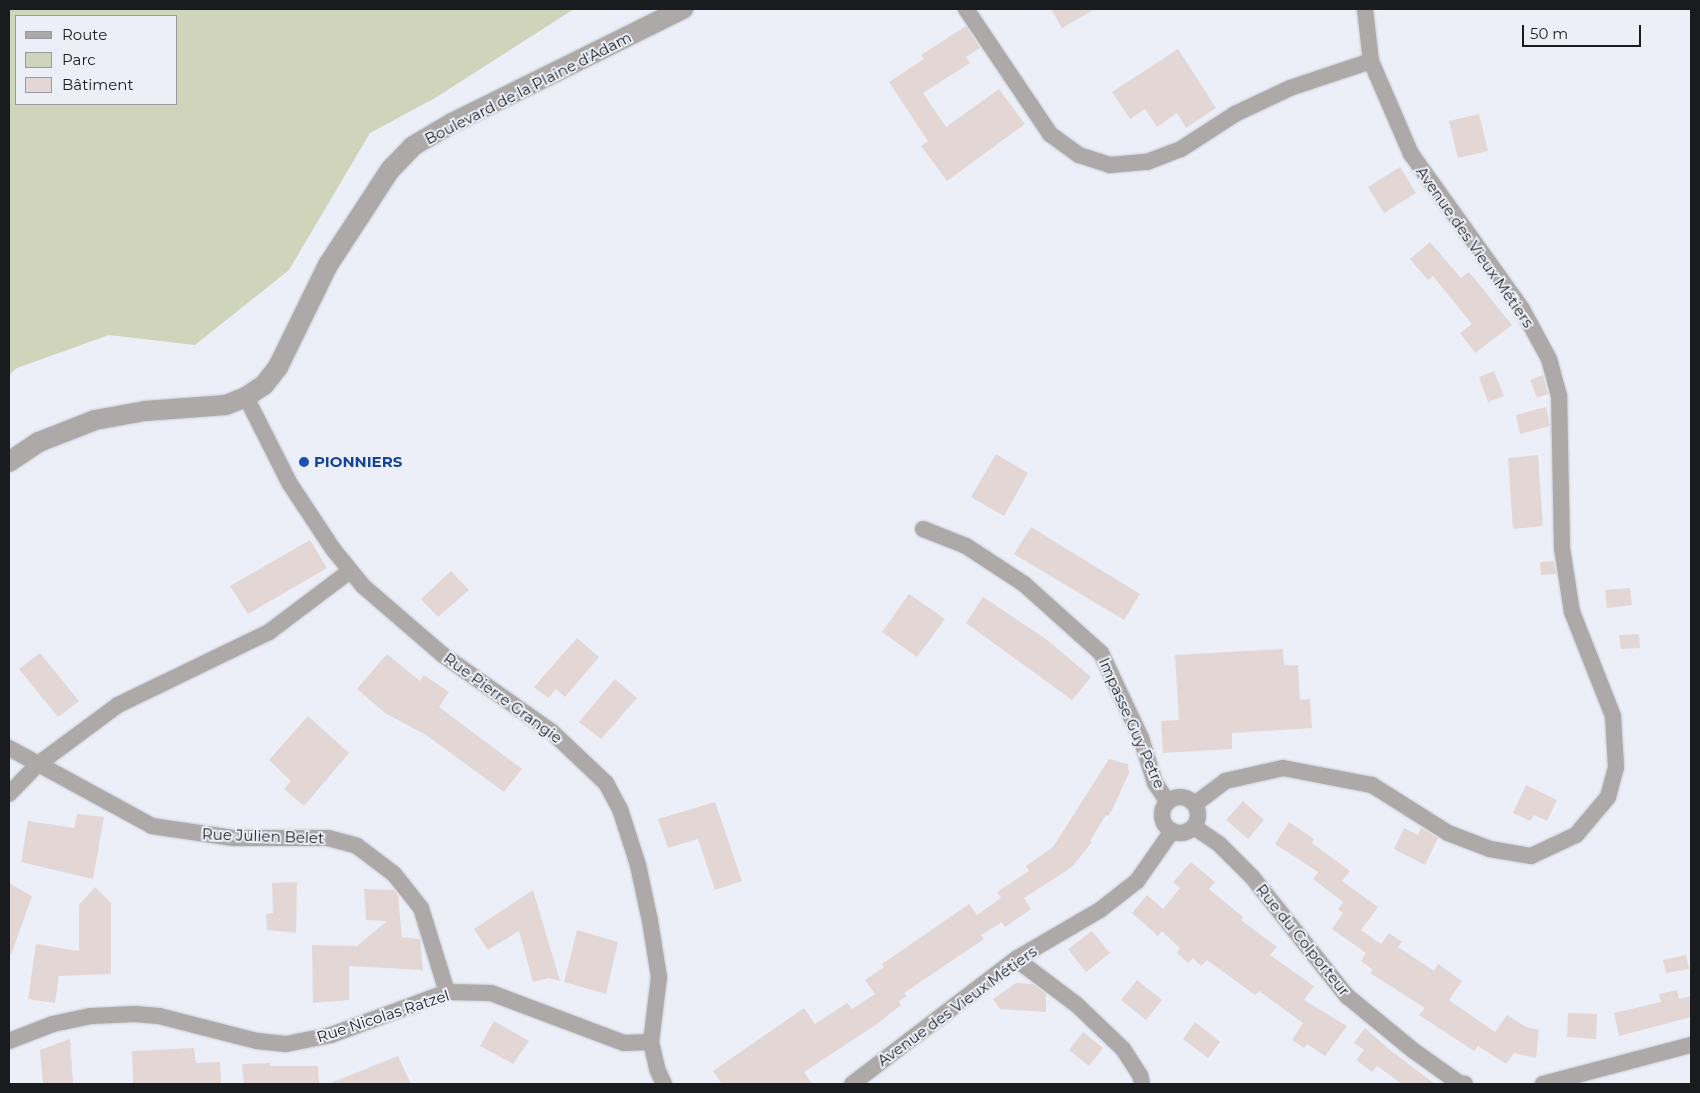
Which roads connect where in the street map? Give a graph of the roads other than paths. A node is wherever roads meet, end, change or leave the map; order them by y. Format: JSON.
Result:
{"nodes":[{"id":1,"x":683,"y":9,"type":"edge"},
{"id":2,"x":966,"y":9,"type":"edge"},
{"id":3,"x":1365,"y":9,"type":"edge"},
{"id":4,"x":1371,"y":61,"type":"junction"},
{"id":5,"x":246,"y":397,"type":"junction"},
{"id":6,"x":9,"y":462,"type":"edge"},
{"id":7,"x":923,"y":529,"type":"dead end"},
{"id":8,"x":350,"y":571,"type":"junction"},
{"id":9,"x":9,"y":748,"type":"edge"},
{"id":10,"x":37,"y":764,"type":"junction"},
{"id":11,"x":9,"y":794,"type":"edge"},
{"id":12,"x":1168,"y":802,"type":"junction"},
{"id":13,"x":1195,"y":804,"type":"junction"},
{"id":14,"x":1194,"y":827,"type":"junction"},
{"id":15,"x":1172,"y":831,"type":"junction"},
{"id":16,"x":1016,"y":959,"type":"junction"},
{"id":17,"x":446,"y":992,"type":"junction"},
{"id":18,"x":9,"y":1041,"type":"edge"},
{"id":19,"x":651,"y":1042,"type":"junction"},
{"id":20,"x":1691,"y":1045,"type":"edge"},
{"id":21,"x":664,"y":1084,"type":"edge"},
{"id":22,"x":852,"y":1084,"type":"edge"},
{"id":23,"x":1142,"y":1084,"type":"edge"},
{"id":24,"x":1460,"y":1084,"type":"edge"},
{"id":25,"x":1543,"y":1084,"type":"edge"}],
"edges":[{"from":1,"to":5,"type":"street","name":"Boulevard de la Plaine d'Adam"},
{"from":2,"to":4,"type":"street"},
{"from":3,"to":4,"type":"street","name":"Avenue des Vieux Métiers"},
{"from":4,"to":13,"type":"street","name":"Avenue des Vieux Métiers"},
{"from":5,"to":6,"type":"street","name":"Boulevard de la Plaine d'Adam"},
{"from":5,"to":8,"type":"street","name":"Rue Pierre Grangie"},
{"from":7,"to":12,"type":"street","name":"Impasse Guy Petre"},
{"from":8,"to":10,"type":"street"},
{"from":8,"to":19,"type":"street","name":"Rue Pierre Grangie"},
{"from":9,"to":10,"type":"street","name":"Rue Julien Belet"},
{"from":10,"to":11,"type":"street"},
{"from":10,"to":17,"type":"street","name":"Rue Julien Belet"},
{"from":12,"to":13,"type":"street"},
{"from":12,"to":15,"type":"street"},
{"from":13,"to":14,"type":"street"},
{"from":14,"to":15,"type":"street"},
{"from":14,"to":24,"type":"street","name":"Rue du Colporteur"},
{"from":15,"to":16,"type":"street","name":"Avenue des Vieux Métiers"},
{"from":16,"to":22,"type":"street","name":"Avenue des Vieux Métiers"},
{"from":16,"to":23,"type":"street"},
{"from":17,"to":18,"type":"street","name":"Rue Nicolas Ratzel"},
{"from":17,"to":19,"type":"street","name":"Rue Nicolas Ratzel"},
{"from":19,"to":21,"type":"street"},
{"from":20,"to":25,"type":"street"}]}
